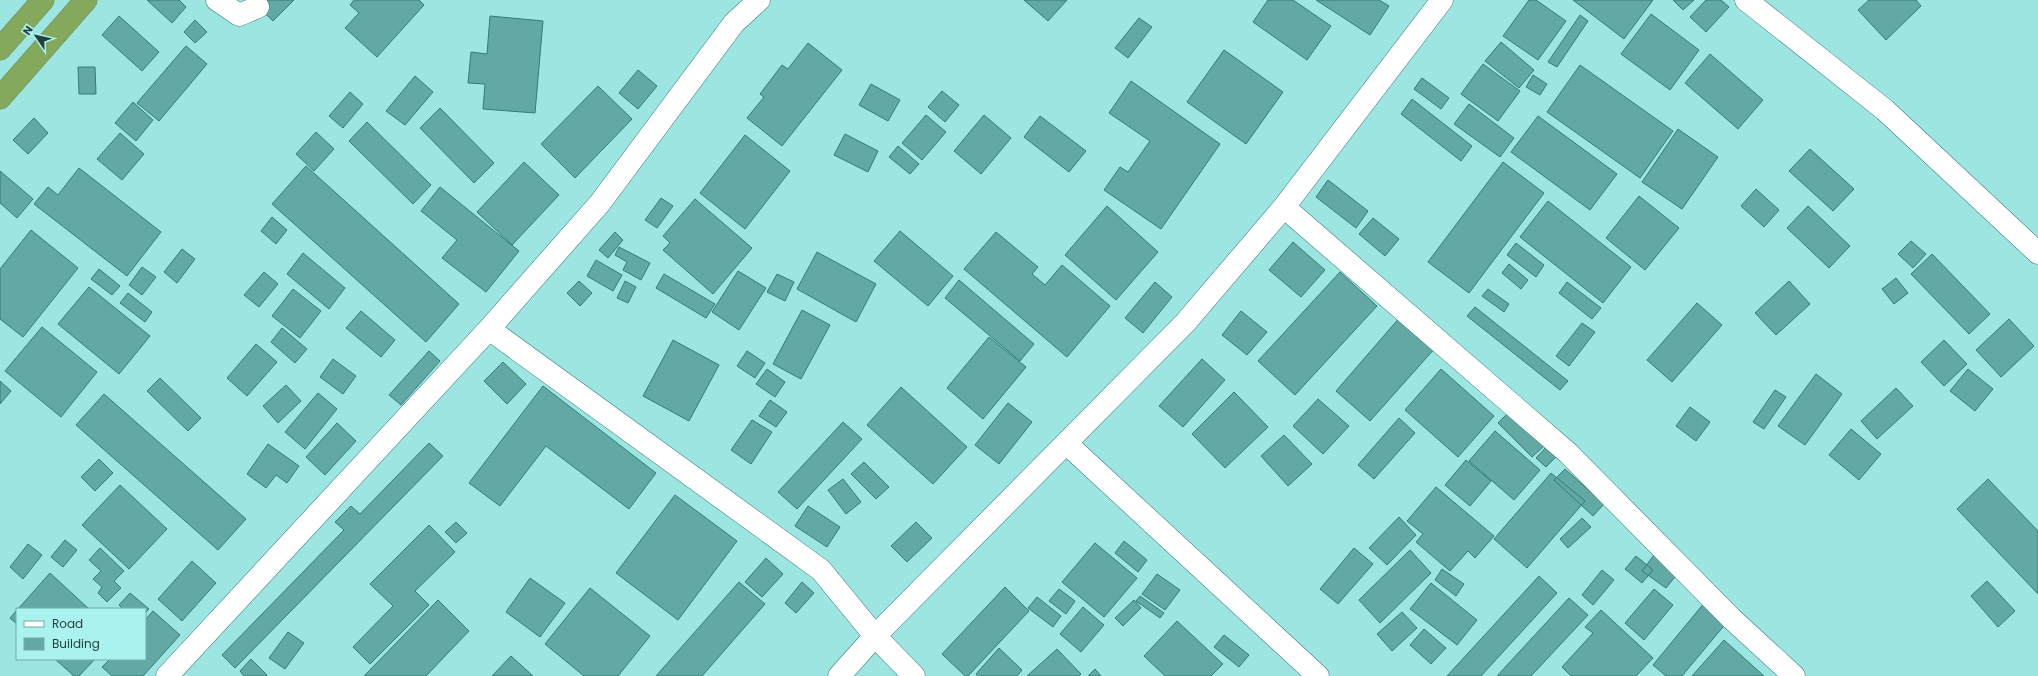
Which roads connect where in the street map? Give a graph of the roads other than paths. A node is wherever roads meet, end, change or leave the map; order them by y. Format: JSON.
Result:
{"nodes":[{"id":1,"x":43,"y":0,"type":"edge"},
{"id":2,"x":86,"y":0,"type":"edge"},
{"id":3,"x":217,"y":0,"type":"edge"},
{"id":4,"x":759,"y":0,"type":"edge"},
{"id":5,"x":1442,"y":0,"type":"edge"},
{"id":6,"x":1746,"y":0,"type":"edge"},
{"id":7,"x":258,"y":7,"type":"dead end"},
{"id":8,"x":0,"y":50,"type":"edge"},
{"id":9,"x":0,"y":98,"type":"edge"},
{"id":10,"x":1284,"y":207,"type":"junction"},
{"id":11,"x":2038,"y":253,"type":"edge"},
{"id":12,"x":489,"y":329,"type":"junction"},
{"id":13,"x":1066,"y":443,"type":"junction"},
{"id":14,"x":875,"y":636,"type":"junction"},
{"id":15,"x":167,"y":676,"type":"edge"},
{"id":16,"x":839,"y":676,"type":"edge"},
{"id":17,"x":914,"y":676,"type":"edge"},
{"id":18,"x":1318,"y":676,"type":"edge"},
{"id":19,"x":1794,"y":676,"type":"edge"}],
"edges":[{"from":1,"to":8,"type":"highway"},
{"from":2,"to":9,"type":"highway"},
{"from":3,"to":7,"type":"street"},
{"from":4,"to":12,"type":"street"},
{"from":5,"to":10,"type":"street"},
{"from":6,"to":11,"type":"street"},
{"from":10,"to":13,"type":"street"},
{"from":10,"to":19,"type":"street"},
{"from":12,"to":14,"type":"street"},
{"from":12,"to":15,"type":"street"},
{"from":13,"to":14,"type":"street"},
{"from":13,"to":18,"type":"street"},
{"from":14,"to":16,"type":"street"},
{"from":14,"to":17,"type":"street"}]}
